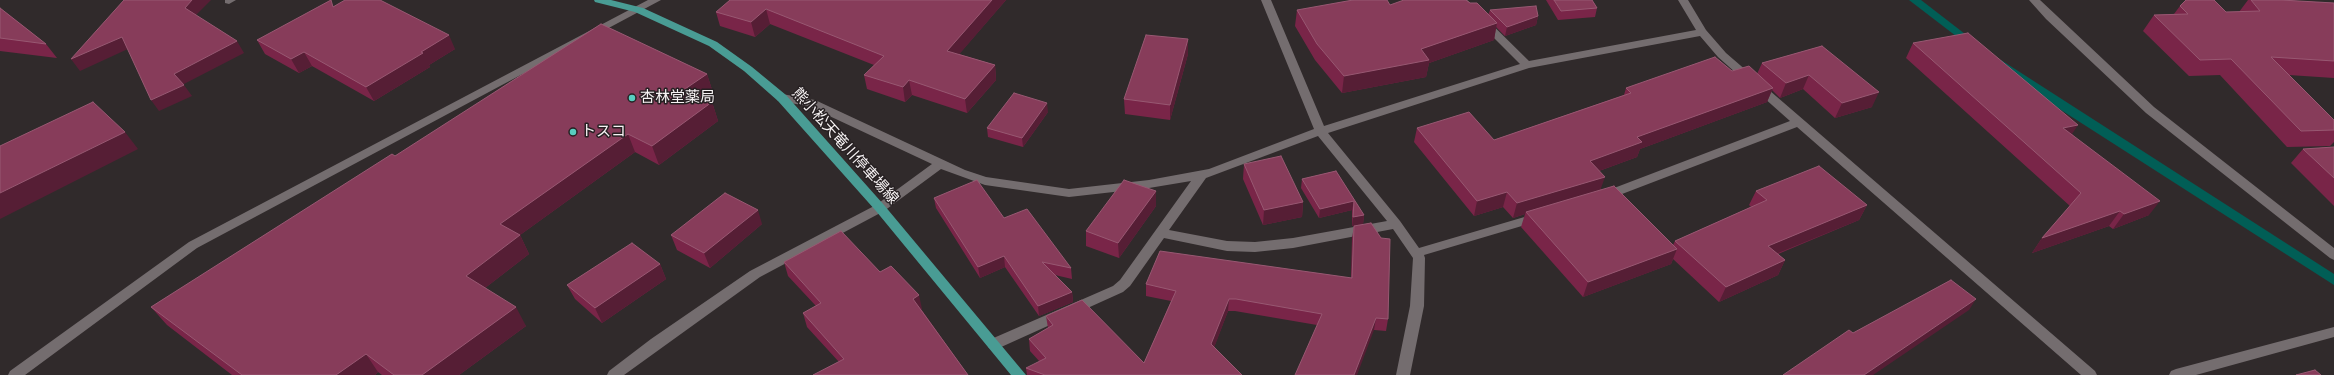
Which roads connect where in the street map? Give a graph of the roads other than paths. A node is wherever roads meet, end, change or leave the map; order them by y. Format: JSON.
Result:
{"nodes":[{"id":1,"x":599,"y":0,"type":"edge"},
{"id":2,"x":656,"y":0,"type":"edge"},
{"id":3,"x":1266,"y":0,"type":"edge"},
{"id":4,"x":1461,"y":0,"type":"edge"},
{"id":5,"x":1683,"y":0,"type":"edge"},
{"id":6,"x":2034,"y":0,"type":"edge"},
{"id":7,"x":640,"y":10,"type":"junction"},
{"id":8,"x":1702,"y":32,"type":"junction"},
{"id":9,"x":1527,"y":65,"type":"junction"},
{"id":10,"x":782,"y":98,"type":"junction"},
{"id":11,"x":1798,"y":122,"type":"junction"},
{"id":12,"x":1320,"y":131,"type":"junction"},
{"id":13,"x":941,"y":163,"type":"junction"},
{"id":14,"x":1201,"y":176,"type":"junction"},
{"id":15,"x":1594,"y":199,"type":"edge"},
{"id":16,"x":880,"y":208,"type":"junction"},
{"id":17,"x":1550,"y":213,"type":"edge"},
{"id":18,"x":1396,"y":224,"type":"junction"},
{"id":19,"x":1160,"y":233,"type":"junction"},
{"id":20,"x":1416,"y":253,"type":"junction"},
{"id":21,"x":2334,"y":255,"type":"edge"},
{"id":22,"x":2334,"y":332,"type":"edge"},
{"id":23,"x":994,"y":344,"type":"junction"},
{"id":24,"x":15,"y":375,"type":"edge"},
{"id":25,"x":614,"y":375,"type":"edge"},
{"id":26,"x":1019,"y":375,"type":"edge"},
{"id":27,"x":1402,"y":375,"type":"edge"},
{"id":28,"x":2090,"y":375,"type":"edge"},
{"id":29,"x":2176,"y":375,"type":"edge"}],
"edges":[{"from":1,"to":7,"type":"main road","name":"熊小松天竜川停車場線"},
{"from":2,"to":7,"type":"street"},
{"from":3,"to":12,"type":"street"},
{"from":4,"to":9,"type":"street"},
{"from":5,"to":8,"type":"street"},
{"from":6,"to":21,"type":"street"},
{"from":7,"to":10,"type":"main road","name":"熊小松天竜川停車場線"},
{"from":7,"to":24,"type":"street"},
{"from":8,"to":9,"type":"street"},
{"from":8,"to":11,"type":"street"},
{"from":9,"to":12,"type":"street"},
{"from":10,"to":13,"type":"street"},
{"from":10,"to":16,"type":"main road","name":"熊小松天竜川停車場線"},
{"from":11,"to":15,"type":"street"},
{"from":11,"to":28,"type":"street"},
{"from":12,"to":14,"type":"street"},
{"from":12,"to":18,"type":"street"},
{"from":13,"to":14,"type":"street"},
{"from":13,"to":16,"type":"street"},
{"from":14,"to":19,"type":"street"},
{"from":16,"to":23,"type":"main road","name":"熊小松天竜川停車場線"},
{"from":16,"to":25,"type":"street"},
{"from":17,"to":20,"type":"street"},
{"from":18,"to":19,"type":"street"},
{"from":18,"to":20,"type":"street"},
{"from":19,"to":23,"type":"street"},
{"from":20,"to":27,"type":"street"},
{"from":22,"to":29,"type":"street"},
{"from":23,"to":26,"type":"main road","name":"熊小松天竜川停車場線"}]}
